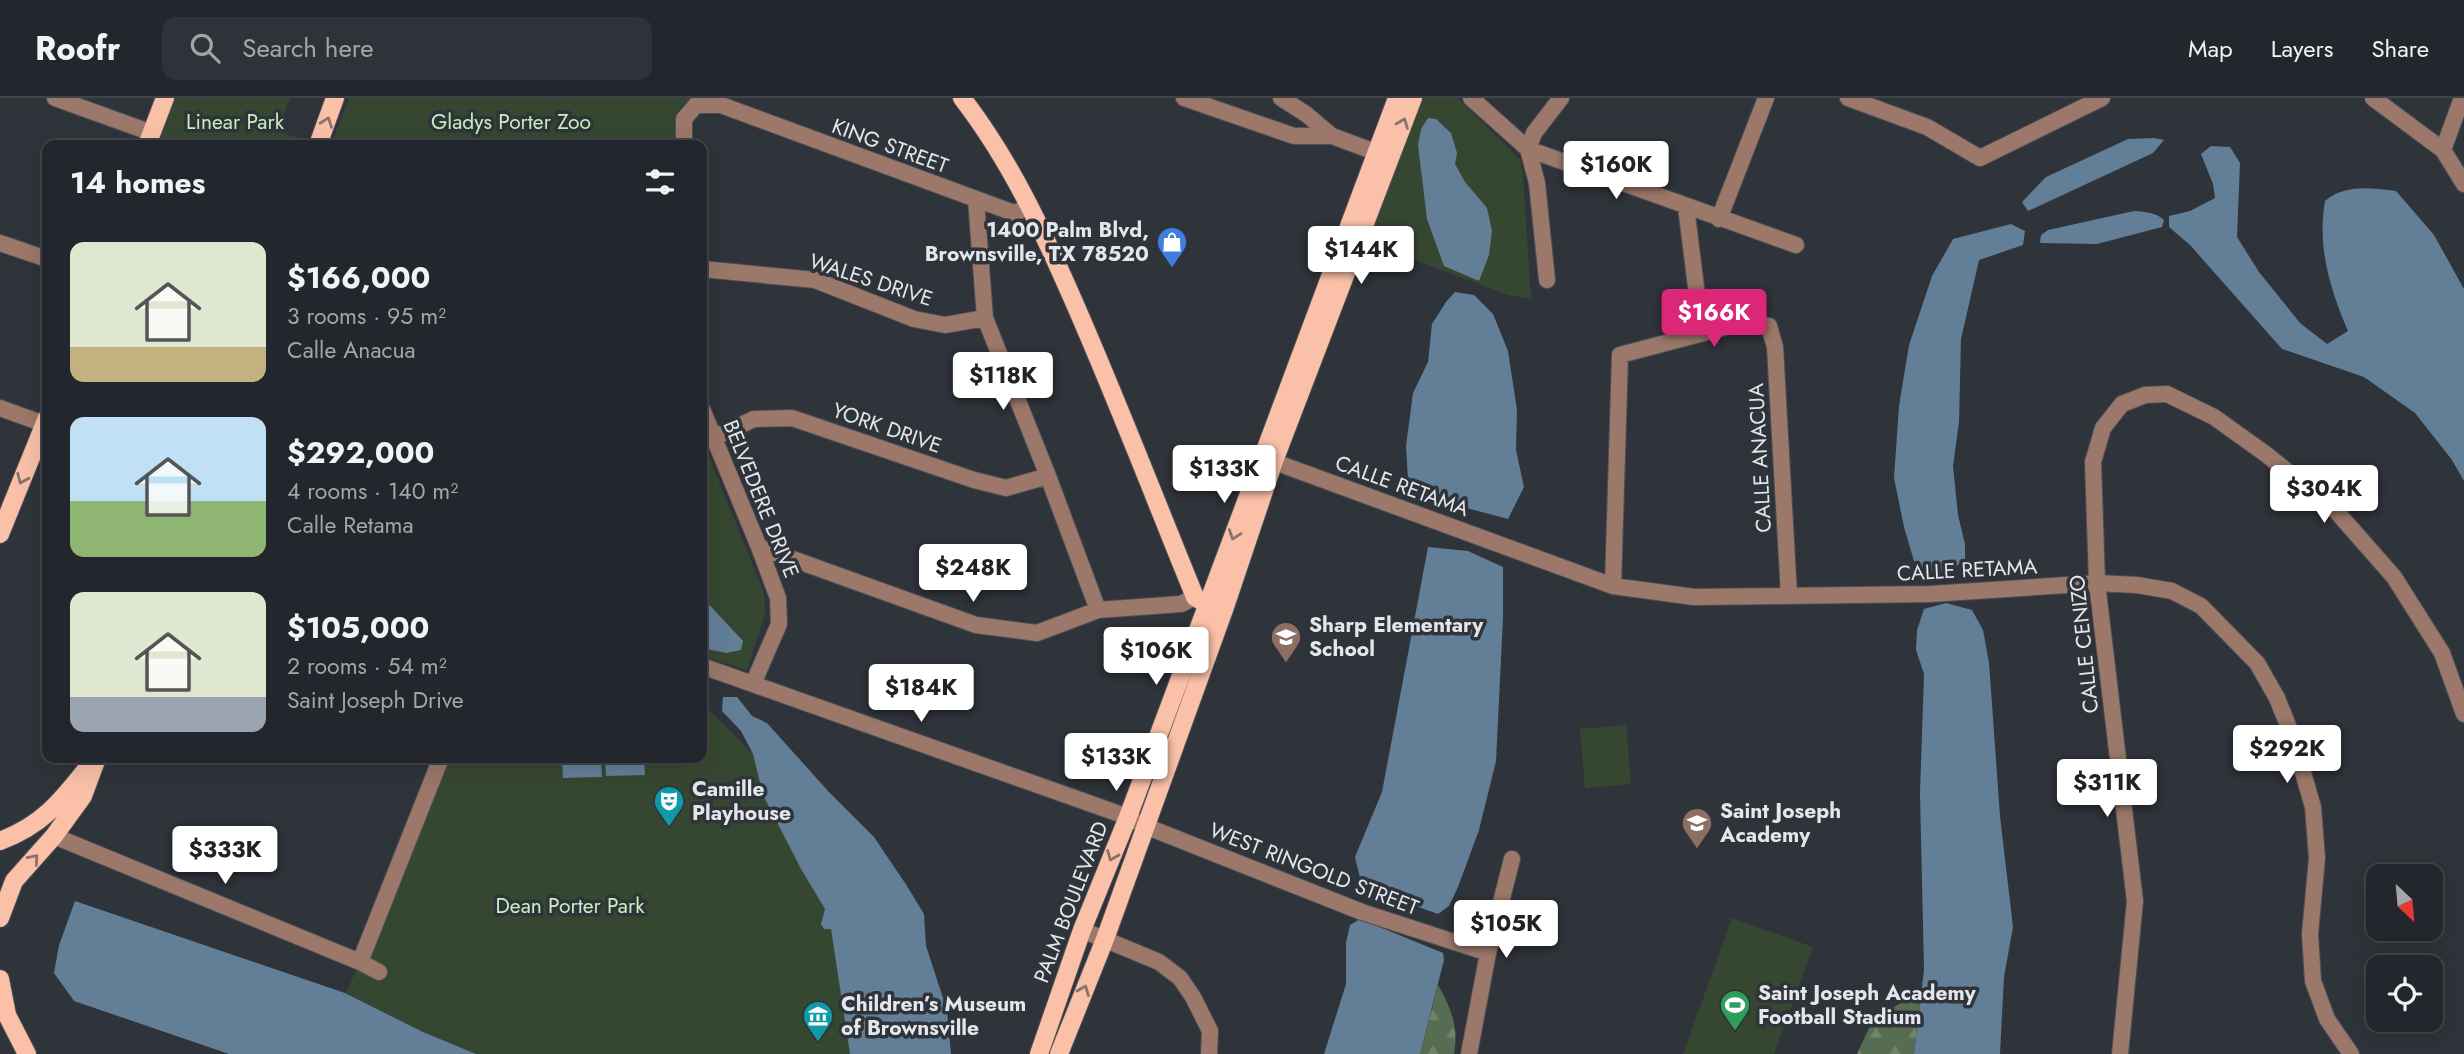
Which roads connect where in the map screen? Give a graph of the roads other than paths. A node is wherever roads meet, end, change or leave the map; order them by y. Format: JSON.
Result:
{"nodes":[{"id":1,"x":55,"y":98,"type":"edge"},
{"id":2,"x":165,"y":98,"type":"edge"},
{"id":3,"x":335,"y":98,"type":"edge"},
{"id":4,"x":962,"y":98,"type":"edge"},
{"id":5,"x":1184,"y":98,"type":"edge"},
{"id":6,"x":1281,"y":98,"type":"edge"},
{"id":7,"x":1397,"y":98,"type":"edge"},
{"id":8,"x":1413,"y":98,"type":"edge"},
{"id":9,"x":1471,"y":98,"type":"edge"},
{"id":10,"x":1560,"y":98,"type":"edge"},
{"id":11,"x":1766,"y":98,"type":"edge"},
{"id":12,"x":1848,"y":98,"type":"edge"},
{"id":13,"x":2102,"y":98,"type":"edge"},
{"id":14,"x":2373,"y":98,"type":"edge"},
{"id":15,"x":2462,"y":98,"type":"edge"},
{"id":16,"x":1332,"y":136,"type":"junction"},
{"id":17,"x":150,"y":139,"type":"edge"},
{"id":18,"x":320,"y":140,"type":"edge"},
{"id":19,"x":684,"y":140,"type":"edge"},
{"id":20,"x":1528,"y":149,"type":"junction"},
{"id":21,"x":2443,"y":150,"type":"junction"},
{"id":22,"x":1378,"y":153,"type":"junction"},
{"id":23,"x":2464,"y":184,"type":"edge"},
{"id":24,"x":976,"y":200,"type":"junction"},
{"id":25,"x":1029,"y":207,"type":"junction"},
{"id":26,"x":1686,"y":207,"type":"junction"},
{"id":27,"x":1719,"y":219,"type":"junction"},
{"id":28,"x":0,"y":243,"type":"edge"},
{"id":29,"x":1796,"y":246,"type":"dead end"},
{"id":30,"x":42,"y":257,"type":"edge"},
{"id":31,"x":707,"y":269,"type":"edge"},
{"id":32,"x":1547,"y":280,"type":"dead end"},
{"id":33,"x":1697,"y":295,"type":"dead end"},
{"id":34,"x":985,"y":318,"type":"junction"},
{"id":35,"x":0,"y":408,"type":"edge"},
{"id":36,"x":42,"y":422,"type":"edge"},
{"id":37,"x":707,"y":422,"type":"edge"},
{"id":38,"x":42,"y":433,"type":"edge"},
{"id":39,"x":713,"y":438,"type":"junction"},
{"id":40,"x":1268,"y":459,"type":"junction"},
{"id":41,"x":1048,"y":476,"type":"junction"},
{"id":42,"x":0,"y":534,"type":"edge"},
{"id":43,"x":759,"y":547,"type":"junction"},
{"id":44,"x":2098,"y":583,"type":"junction"},
{"id":45,"x":1613,"y":586,"type":"junction"},
{"id":46,"x":1789,"y":595,"type":"junction"},
{"id":47,"x":1209,"y":603,"type":"junction"},
{"id":48,"x":1098,"y":610,"type":"junction"},
{"id":49,"x":707,"y":668,"type":"edge"},
{"id":50,"x":754,"y":684,"type":"junction"},
{"id":51,"x":2464,"y":714,"type":"edge"},
{"id":52,"x":92,"y":763,"type":"edge"},
{"id":53,"x":94,"y":763,"type":"edge"},
{"id":54,"x":438,"y":763,"type":"edge"},
{"id":55,"x":1128,"y":817,"type":"junction"},
{"id":56,"x":1145,"y":826,"type":"junction"},
{"id":57,"x":54,"y":836,"type":"junction"},
{"id":58,"x":0,"y":841,"type":"edge"},
{"id":59,"x":1512,"y":859,"type":"dead end"},
{"id":60,"x":0,"y":918,"type":"edge"},
{"id":61,"x":1082,"y":930,"type":"junction"},
{"id":62,"x":1105,"y":939,"type":"junction"},
{"id":63,"x":1488,"y":953,"type":"junction"},
{"id":64,"x":360,"y":962,"type":"junction"},
{"id":65,"x":379,"y":972,"type":"dead end"},
{"id":66,"x":0,"y":979,"type":"edge"},
{"id":67,"x":4,"y":1010,"type":"edge"},
{"id":68,"x":27,"y":1054,"type":"edge"},
{"id":69,"x":1039,"y":1054,"type":"edge"},
{"id":70,"x":1059,"y":1054,"type":"edge"},
{"id":71,"x":1209,"y":1054,"type":"edge"},
{"id":72,"x":1469,"y":1054,"type":"edge"},
{"id":73,"x":2120,"y":1054,"type":"edge"},
{"id":74,"x":2351,"y":1054,"type":"edge"}],
"edges":[{"from":1,"to":17,"type":"street"},
{"from":2,"to":17,"type":"main road"},
{"from":18,"to":3,"type":"main road","one_way":true},
{"from":4,"to":25,"type":"main road"},
{"from":5,"to":16,"type":"street"},
{"from":6,"to":16,"type":"street"},
{"from":7,"to":22,"type":"main road","name":"PALM BOULEVARD"},
{"from":40,"to":8,"type":"main road","name":"PALM BOULEVARD","one_way":true},
{"from":9,"to":20,"type":"street"},
{"from":10,"to":20,"type":"street"},
{"from":11,"to":27,"type":"street"},
{"from":12,"to":13,"type":"street"},
{"from":14,"to":21,"type":"street"},
{"from":15,"to":21,"type":"street"},
{"from":16,"to":22,"type":"street"},
{"from":19,"to":24,"type":"street","name":"KING STREET"},
{"from":20,"to":26,"type":"street"},
{"from":20,"to":32,"type":"street"},
{"from":21,"to":23,"type":"street"},
{"from":22,"to":40,"type":"main road","name":"PALM BOULEVARD"},
{"from":24,"to":25,"type":"street","name":"KING STREET"},
{"from":24,"to":34,"type":"street"},
{"from":25,"to":47,"type":"main road"},
{"from":26,"to":27,"type":"street"},
{"from":26,"to":33,"type":"street"},
{"from":27,"to":29,"type":"street"},
{"from":28,"to":30,"type":"street"},
{"from":31,"to":34,"type":"street","name":"WALES DRIVE"},
{"from":34,"to":41,"type":"street"},
{"from":35,"to":36,"type":"street"},
{"from":37,"to":39,"type":"street","name":"BELVEDERE DRIVE"},
{"from":38,"to":42,"type":"main road","one_way":true},
{"from":39,"to":41,"type":"street","name":"YORK DRIVE"},
{"from":39,"to":43,"type":"street","name":"BELVEDERE DRIVE"},
{"from":40,"to":45,"type":"street","name":"CALLE RETAMA"},
{"from":40,"to":47,"type":"main road","name":"PALM BOULEVARD"},
{"from":41,"to":48,"type":"street"},
{"from":43,"to":48,"type":"street"},
{"from":43,"to":50,"type":"street","name":"BELVEDERE DRIVE"},
{"from":44,"to":46,"type":"street","name":"CALLE RETAMA"},
{"from":44,"to":51,"type":"street","name":"CALLE CENIZO"},
{"from":44,"to":73,"type":"street","name":"CALLE CENIZO"},
{"from":44,"to":74,"type":"street","name":"CALLE RETAMA"},
{"from":45,"to":46,"type":"street","name":"CALLE RETAMA"},
{"from":45,"to":46,"type":"street","name":"CALLE ANACUA"},
{"from":47,"to":48,"type":"street"},
{"from":47,"to":55,"type":"main road","name":"PALM BOULEVARD"},
{"from":47,"to":56,"type":"main road","name":"PALM BOULEVARD"},
{"from":49,"to":50,"type":"street","name":"WEST RINGOLD STREET"},
{"from":50,"to":55,"type":"street","name":"WEST RINGOLD STREET"},
{"from":52,"to":58,"type":"main road"},
{"from":53,"to":57,"type":"main road"},
{"from":54,"to":64,"type":"street"},
{"from":55,"to":56,"type":"street","name":"WEST RINGOLD STREET"},
{"from":55,"to":61,"type":"main road","name":"PALM BOULEVARD","one_way":true},
{"from":56,"to":62,"type":"main road","name":"PALM BOULEVARD"},
{"from":56,"to":63,"type":"street","name":"WEST RINGOLD STREET"},
{"from":60,"to":57,"type":"main road","one_way":true},
{"from":57,"to":64,"type":"street"},
{"from":59,"to":63,"type":"street"},
{"from":61,"to":62,"type":"street"},
{"from":61,"to":69,"type":"main road","name":"PALM BOULEVARD"},
{"from":70,"to":62,"type":"main road","name":"PALM BOULEVARD","one_way":true},
{"from":62,"to":71,"type":"street"},
{"from":63,"to":72,"type":"street"},
{"from":64,"to":65,"type":"street"},
{"from":66,"to":67,"type":"main road"},
{"from":67,"to":68,"type":"main road"}]}
